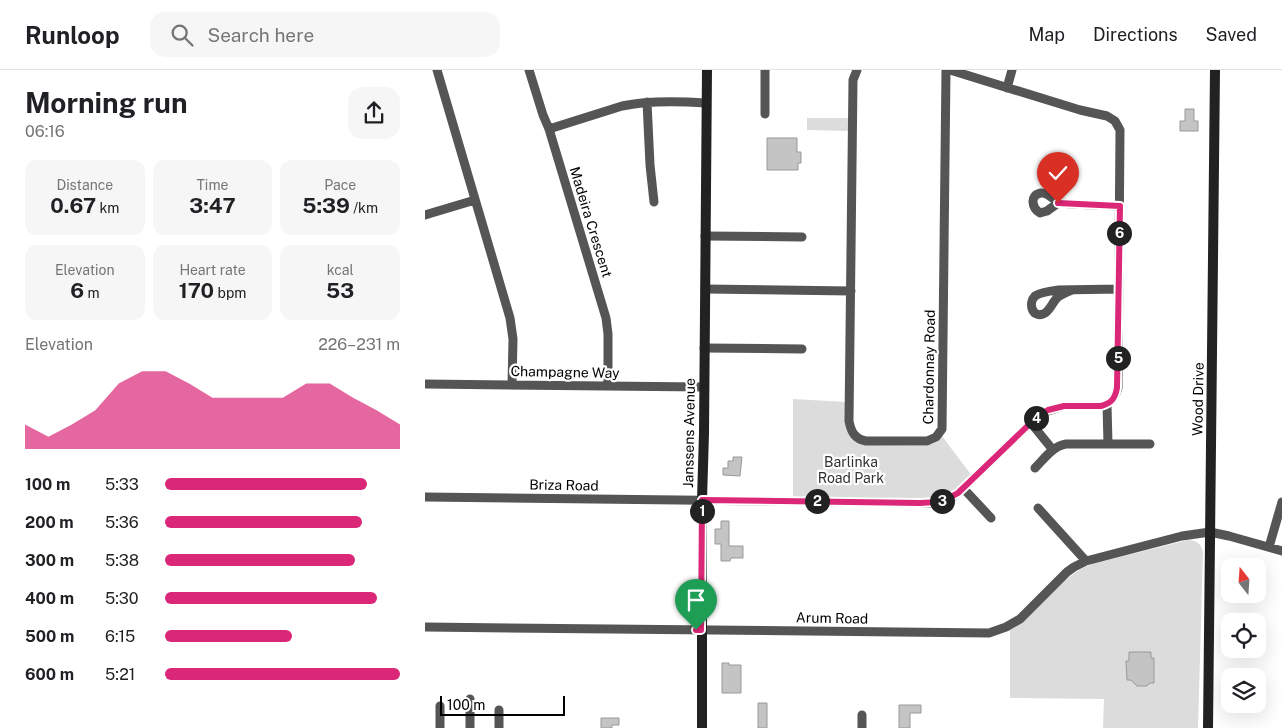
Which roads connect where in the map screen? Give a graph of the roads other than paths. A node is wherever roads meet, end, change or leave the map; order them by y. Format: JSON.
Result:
{"nodes":[{"id":1,"x":437,"y":70,"type":"edge"},
{"id":2,"x":529,"y":70,"type":"edge"},
{"id":3,"x":707,"y":70,"type":"edge"},
{"id":4,"x":765,"y":70,"type":"edge"},
{"id":5,"x":857,"y":70,"type":"edge"},
{"id":6,"x":946,"y":70,"type":"edge"},
{"id":7,"x":950,"y":70,"type":"edge"},
{"id":8,"x":1012,"y":70,"type":"edge"},
{"id":9,"x":1215,"y":70,"type":"edge"},
{"id":10,"x":1007,"y":88,"type":"junction"},
{"id":11,"x":647,"y":102,"type":"junction"},
{"id":12,"x":706,"y":103,"type":"junction"},
{"id":13,"x":765,"y":114,"type":"dead end"},
{"id":14,"x":549,"y":128,"type":"junction"},
{"id":15,"x":475,"y":200,"type":"junction"},
{"id":16,"x":654,"y":202,"type":"dead end"},
{"id":17,"x":1058,"y":203,"type":"dead end"},
{"id":18,"x":1120,"y":206,"type":"junction"},
{"id":19,"x":425,"y":215,"type":"edge"},
{"id":20,"x":705,"y":236,"type":"junction"},
{"id":21,"x":802,"y":237,"type":"dead end"},
{"id":22,"x":705,"y":289,"type":"junction"},
{"id":23,"x":1119,"y":289,"type":"junction"},
{"id":24,"x":1072,"y":290,"type":"dead end"},
{"id":25,"x":851,"y":291,"type":"junction"},
{"id":26,"x":704,"y":348,"type":"junction"},
{"id":27,"x":802,"y":349,"type":"dead end"},
{"id":28,"x":425,"y":384,"type":"edge"},
{"id":29,"x":512,"y":385,"type":"junction"},
{"id":30,"x":608,"y":386,"type":"junction"},
{"id":31,"x":704,"y":387,"type":"junction"},
{"id":32,"x":1107,"y":405,"type":"junction"},
{"id":33,"x":1031,"y":423,"type":"junction"},
{"id":34,"x":1108,"y":444,"type":"junction"},
{"id":35,"x":1149,"y":444,"type":"dead end"},
{"id":36,"x":1053,"y":450,"type":"junction"},
{"id":37,"x":1035,"y":468,"type":"dead end"},
{"id":38,"x":963,"y":488,"type":"junction"},
{"id":39,"x":425,"y":497,"type":"edge"},
{"id":40,"x":702,"y":500,"type":"junction"},
{"id":41,"x":1282,"y":502,"type":"edge"},
{"id":42,"x":1038,"y":508,"type":"dead end"},
{"id":43,"x":991,"y":518,"type":"dead end"},
{"id":44,"x":1210,"y":532,"type":"junction"},
{"id":45,"x":1269,"y":547,"type":"junction"},
{"id":46,"x":1282,"y":551,"type":"edge"},
{"id":47,"x":1087,"y":561,"type":"junction"},
{"id":48,"x":425,"y":627,"type":"edge"},
{"id":49,"x":701,"y":630,"type":"junction"},
{"id":50,"x":469,"y":699,"type":"dead end"},
{"id":51,"x":440,"y":706,"type":"dead end"},
{"id":52,"x":499,"y":710,"type":"dead end"},
{"id":53,"x":862,"y":715,"type":"dead end"},
{"id":54,"x":440,"y":728,"type":"edge"},
{"id":55,"x":470,"y":728,"type":"edge"},
{"id":56,"x":499,"y":728,"type":"edge"},
{"id":57,"x":702,"y":728,"type":"edge"},
{"id":58,"x":862,"y":728,"type":"edge"},
{"id":59,"x":1208,"y":728,"type":"edge"}],
"edges":[{"from":1,"to":15,"type":"street"},
{"from":2,"to":14,"type":"street","name":"Madeira Crescent"},
{"from":3,"to":12,"type":"street","name":"Janssens Avenue"},
{"from":4,"to":13,"type":"street"},
{"from":5,"to":25,"type":"street"},
{"from":6,"to":25,"type":"street","name":"Chardonnay Road"},
{"from":7,"to":10,"type":"street"},
{"from":8,"to":10,"type":"street"},
{"from":9,"to":44,"type":"street","name":"Wood Drive"},
{"from":10,"to":18,"type":"street"},
{"from":11,"to":12,"type":"street"},
{"from":11,"to":14,"type":"street"},
{"from":11,"to":16,"type":"street"},
{"from":12,"to":20,"type":"street","name":"Janssens Avenue"},
{"from":14,"to":30,"type":"street","name":"Madeira Crescent"},
{"from":15,"to":19,"type":"street"},
{"from":15,"to":29,"type":"street"},
{"from":17,"to":18,"type":"street"},
{"from":18,"to":23,"type":"street"},
{"from":20,"to":21,"type":"street"},
{"from":20,"to":22,"type":"street","name":"Janssens Avenue"},
{"from":22,"to":25,"type":"street"},
{"from":22,"to":26,"type":"street","name":"Janssens Avenue"},
{"from":23,"to":24,"type":"street"},
{"from":23,"to":32,"type":"street"},
{"from":26,"to":27,"type":"street"},
{"from":26,"to":31,"type":"street","name":"Janssens Avenue"},
{"from":28,"to":29,"type":"street","name":"Champagne Way"},
{"from":29,"to":30,"type":"street","name":"Champagne Way"},
{"from":30,"to":31,"type":"street","name":"Champagne Way"},
{"from":31,"to":40,"type":"street","name":"Janssens Avenue"},
{"from":32,"to":33,"type":"street","name":"Briza Road"},
{"from":32,"to":34,"type":"street"},
{"from":33,"to":36,"type":"street"},
{"from":33,"to":38,"type":"street","name":"Briza Road"},
{"from":34,"to":35,"type":"street"},
{"from":34,"to":36,"type":"street"},
{"from":36,"to":37,"type":"street"},
{"from":38,"to":40,"type":"street","name":"Briza Road"},
{"from":38,"to":43,"type":"street"},
{"from":39,"to":40,"type":"street","name":"Briza Road"},
{"from":40,"to":49,"type":"street","name":"Janssens Avenue"},
{"from":41,"to":45,"type":"street"},
{"from":42,"to":47,"type":"street"},
{"from":44,"to":45,"type":"street"},
{"from":44,"to":47,"type":"street","name":"Arum Road"},
{"from":44,"to":59,"type":"street","name":"Wood Drive"},
{"from":45,"to":46,"type":"street"},
{"from":47,"to":49,"type":"street","name":"Arum Road"},
{"from":48,"to":49,"type":"street","name":"Arum Road"},
{"from":49,"to":57,"type":"street","name":"Janssens Avenue"},
{"from":50,"to":55,"type":"street"},
{"from":51,"to":54,"type":"street"},
{"from":52,"to":56,"type":"street"},
{"from":53,"to":58,"type":"street"}]}
